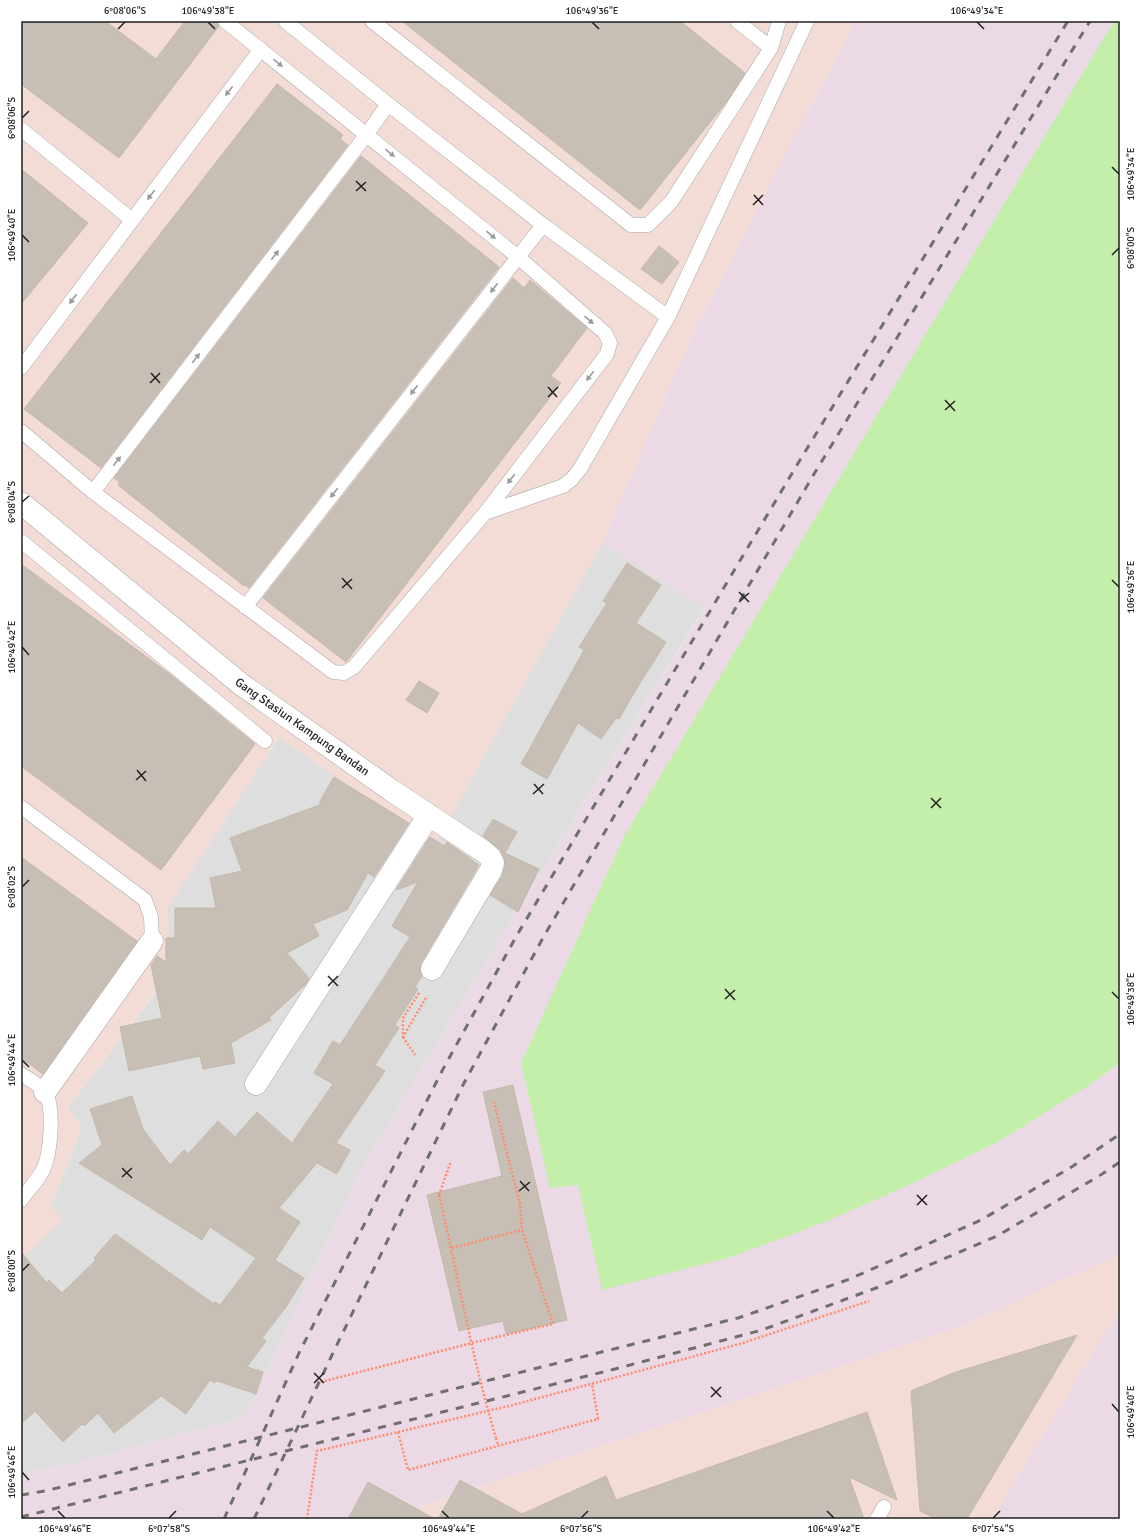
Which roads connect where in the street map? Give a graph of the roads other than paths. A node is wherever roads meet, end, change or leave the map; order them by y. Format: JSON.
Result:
{"nodes":[{"id":1,"x":225,"y":21,"type":"edge"},
{"id":2,"x":285,"y":21,"type":"edge"},
{"id":3,"x":372,"y":21,"type":"edge"},
{"id":4,"x":738,"y":21,"type":"edge"},
{"id":5,"x":779,"y":21,"type":"edge"},
{"id":6,"x":807,"y":21,"type":"edge"},
{"id":7,"x":771,"y":48,"type":"junction"},
{"id":8,"x":261,"y":49,"type":"junction"},
{"id":9,"x":388,"y":104,"type":"junction"},
{"id":10,"x":21,"y":129,"type":"edge"},
{"id":11,"x":367,"y":134,"type":"junction"},
{"id":12,"x":132,"y":220,"type":"junction"},
{"id":13,"x":543,"y":225,"type":"junction"},
{"id":14,"x":518,"y":257,"type":"junction"},
{"id":15,"x":668,"y":317,"type":"junction"},
{"id":16,"x":21,"y":368,"type":"edge"},
{"id":17,"x":21,"y":431,"type":"edge"},
{"id":18,"x":93,"y":492,"type":"junction"},
{"id":19,"x":21,"y":503,"type":"edge"},
{"id":20,"x":485,"y":512,"type":"junction"},
{"id":21,"x":21,"y":541,"type":"edge"},
{"id":22,"x":245,"y":607,"type":"junction"},
{"id":23,"x":265,"y":741,"type":"dead end"},
{"id":24,"x":21,"y":807,"type":"edge"},
{"id":25,"x":429,"y":815,"type":"junction"},
{"id":26,"x":152,"y":941,"type":"joint"},
{"id":27,"x":432,"y":969,"type":"road end"},
{"id":28,"x":21,"y":1074,"type":"edge"},
{"id":29,"x":256,"y":1084,"type":"dead end"},
{"id":30,"x":45,"y":1092,"type":"junction"},
{"id":31,"x":21,"y":1200,"type":"edge"}],
"edges":[{"from":1,"to":8,"type":"lane"},
{"from":2,"to":9,"type":"lane"},
{"from":3,"to":7,"type":"lane"},
{"from":4,"to":7,"type":"lane"},
{"from":5,"to":7,"type":"lane"},
{"from":6,"to":15,"type":"lane"},
{"from":8,"to":11,"type":"lane","one_way":true},
{"from":8,"to":12,"type":"lane","one_way":true},
{"from":9,"to":11,"type":"lane"},
{"from":9,"to":13,"type":"lane"},
{"from":10,"to":12,"type":"lane"},
{"from":11,"to":14,"type":"lane","one_way":true},
{"from":18,"to":11,"type":"lane","one_way":true},
{"from":12,"to":16,"type":"lane","one_way":true},
{"from":13,"to":14,"type":"lane"},
{"from":13,"to":15,"type":"lane"},
{"from":14,"to":20,"type":"lane","one_way":true},
{"from":14,"to":22,"type":"lane","one_way":true},
{"from":15,"to":20,"type":"lane"},
{"from":17,"to":18,"type":"lane"},
{"from":18,"to":22,"type":"lane"},
{"from":19,"to":25,"type":"street","name":"Gang Stasiun Kampung Bandan"},
{"from":20,"to":22,"type":"lane"},
{"from":21,"to":23,"type":"lane"},
{"from":24,"to":26,"type":"lane"},
{"from":25,"to":27,"type":"street","name":"Gang Stasiun Kampung Bandan"},
{"from":25,"to":29,"type":"street"},
{"from":26,"to":30,"type":"street"},
{"from":28,"to":30,"type":"lane"},
{"from":30,"to":31,"type":"lane"}]}
